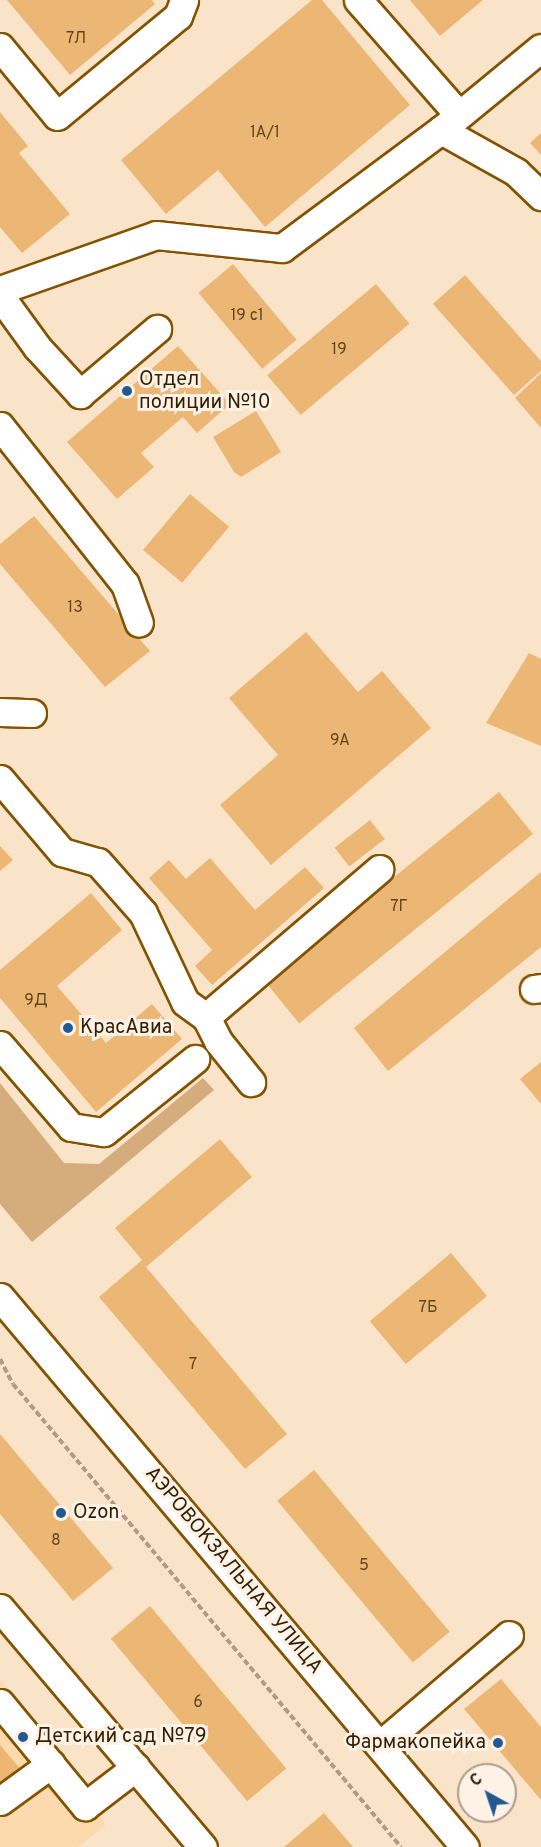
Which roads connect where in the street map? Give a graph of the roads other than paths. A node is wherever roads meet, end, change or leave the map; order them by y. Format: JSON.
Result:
{"nodes":[{"id":1,"x":184,"y":0,"type":"edge"},
{"id":2,"x":358,"y":0,"type":"edge"},
{"id":3,"x":0,"y":47,"type":"edge"},
{"id":4,"x":541,"y":48,"type":"edge"},
{"id":5,"x":450,"y":122,"type":"junction"},
{"id":6,"x":541,"y":196,"type":"edge"},
{"id":7,"x":0,"y":290,"type":"edge"},
{"id":8,"x":0,"y":296,"type":"edge"},
{"id":9,"x":157,"y":329,"type":"dead end"},
{"id":10,"x":0,"y":426,"type":"edge"},
{"id":11,"x":139,"y":623,"type":"dead end"},
{"id":12,"x":0,"y":712,"type":"edge"},
{"id":13,"x":32,"y":713,"type":"dead end"},
{"id":14,"x":0,"y":778,"type":"edge"},
{"id":15,"x":379,"y":869,"type":"dead end"},
{"id":16,"x":206,"y":1017,"type":"junction"},
{"id":17,"x":0,"y":1045,"type":"edge"},
{"id":18,"x":195,"y":1059,"type":"dead end"},
{"id":19,"x":251,"y":1082,"type":"dead end"},
{"id":20,"x":0,"y":1297,"type":"edge"},
{"id":21,"x":4,"y":1621,"type":"edge"},
{"id":22,"x":509,"y":1635,"type":"dead end"},
{"id":23,"x":0,"y":1703,"type":"edge"},
{"id":24,"x":381,"y":1744,"type":"junction"},
{"id":25,"x":51,"y":1764,"type":"junction"},
{"id":26,"x":136,"y":1767,"type":"junction"},
{"id":27,"x":0,"y":1801,"type":"edge"},
{"id":28,"x":203,"y":1847,"type":"edge"},
{"id":29,"x":465,"y":1847,"type":"edge"}],
"edges":[{"from":1,"to":3,"type":"street"},
{"from":2,"to":5,"type":"street"},
{"from":4,"to":5,"type":"street"},
{"from":5,"to":6,"type":"street"},
{"from":5,"to":7,"type":"street"},
{"from":8,"to":9,"type":"street"},
{"from":10,"to":11,"type":"street"},
{"from":12,"to":13,"type":"street"},
{"from":14,"to":16,"type":"street"},
{"from":15,"to":16,"type":"street"},
{"from":16,"to":19,"type":"street"},
{"from":17,"to":18,"type":"street"},
{"from":20,"to":24,"type":"street","name":"АЭРОВОКЗАЛЬНАЯ УЛИЦА"},
{"from":21,"to":26,"type":"street"},
{"from":22,"to":24,"type":"street"},
{"from":23,"to":25,"type":"street"},
{"from":24,"to":29,"type":"street","name":"АЭРОВОКЗАЛЬНАЯ УЛИЦА"},
{"from":25,"to":26,"type":"street"},
{"from":25,"to":27,"type":"street"},
{"from":26,"to":28,"type":"street"}]}
